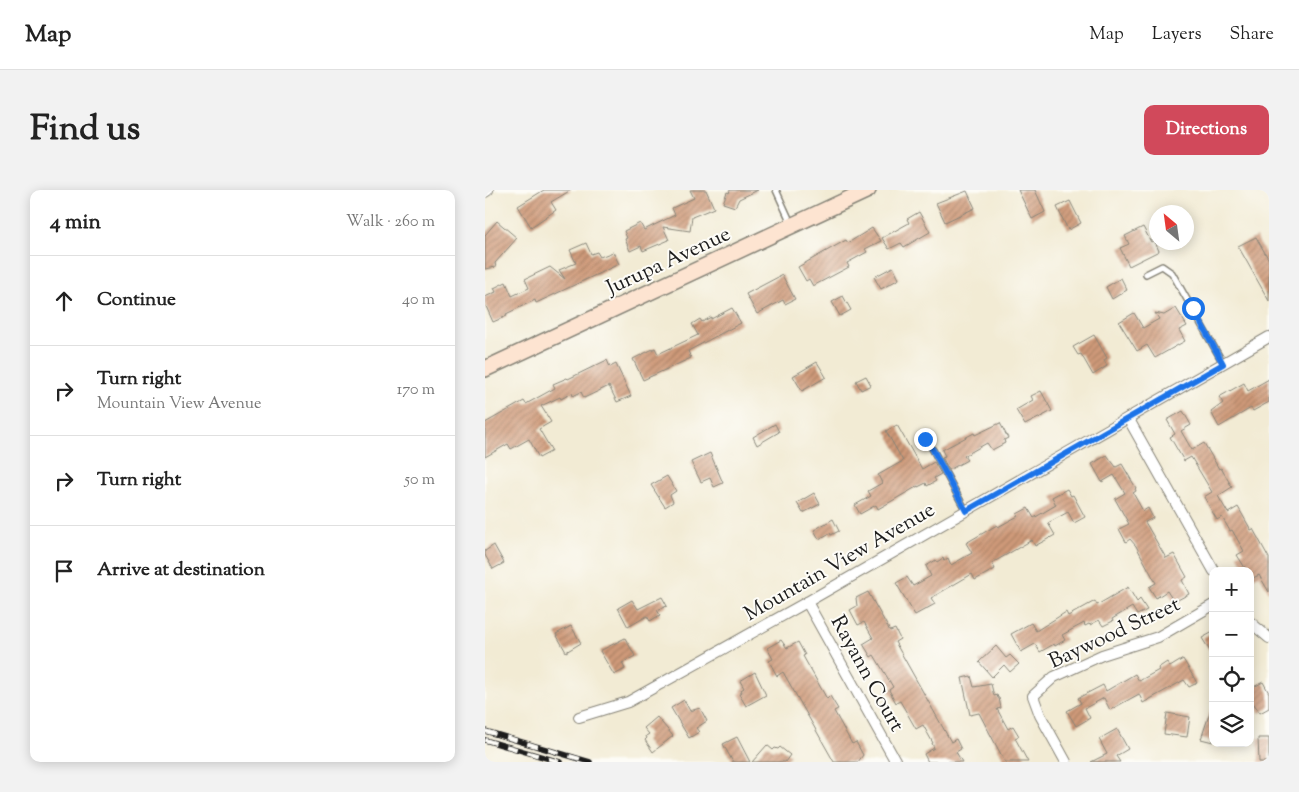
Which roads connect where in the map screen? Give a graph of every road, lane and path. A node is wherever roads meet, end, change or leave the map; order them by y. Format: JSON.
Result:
{"nodes":[{"id":1,"x":776,"y":190,"type":"edge"},
{"id":2,"x":868,"y":190,"type":"edge"},
{"id":3,"x":793,"y":225,"type":"junction"},
{"id":4,"x":1146,"y":274,"type":"dead end"},
{"id":5,"x":1269,"y":338,"type":"edge"},
{"id":6,"x":1223,"y":364,"type":"junction"},
{"id":7,"x":485,"y":369,"type":"edge"},
{"id":8,"x":1128,"y":418,"type":"junction"},
{"id":9,"x":925,"y":439,"type":"dead end"},
{"id":10,"x":966,"y":511,"type":"junction"},
{"id":11,"x":1212,"y":567,"type":"edge"},
{"id":12,"x":807,"y":602,"type":"junction"},
{"id":13,"x":1209,"y":607,"type":"edge"},
{"id":14,"x":1254,"y":625,"type":"edge"},
{"id":15,"x":1269,"y":638,"type":"edge"},
{"id":16,"x":579,"y":718,"type":"dead end"},
{"id":17,"x":896,"y":762,"type":"edge"},
{"id":18,"x":1066,"y":762,"type":"edge"}],
"edges":[{"from":1,"to":3,"type":"lane"},
{"from":2,"to":3,"type":"main road","name":"Jurupa Avenue"},
{"from":3,"to":7,"type":"main road","name":"Jurupa Avenue"},
{"from":4,"to":6,"type":"lane"},
{"from":5,"to":6,"type":"street","name":"Mountain View Avenue"},
{"from":6,"to":8,"type":"street","name":"Mountain View Avenue"},
{"from":8,"to":10,"type":"street","name":"Mountain View Avenue"},
{"from":8,"to":11,"type":"street"},
{"from":9,"to":10,"type":"lane"},
{"from":10,"to":12,"type":"street","name":"Mountain View Avenue"},
{"from":12,"to":16,"type":"street","name":"Mountain View Avenue"},
{"from":12,"to":17,"type":"street","name":"Rayann Court"},
{"from":13,"to":18,"type":"street","name":"Baywood Street"},
{"from":14,"to":15,"type":"street"}]}
